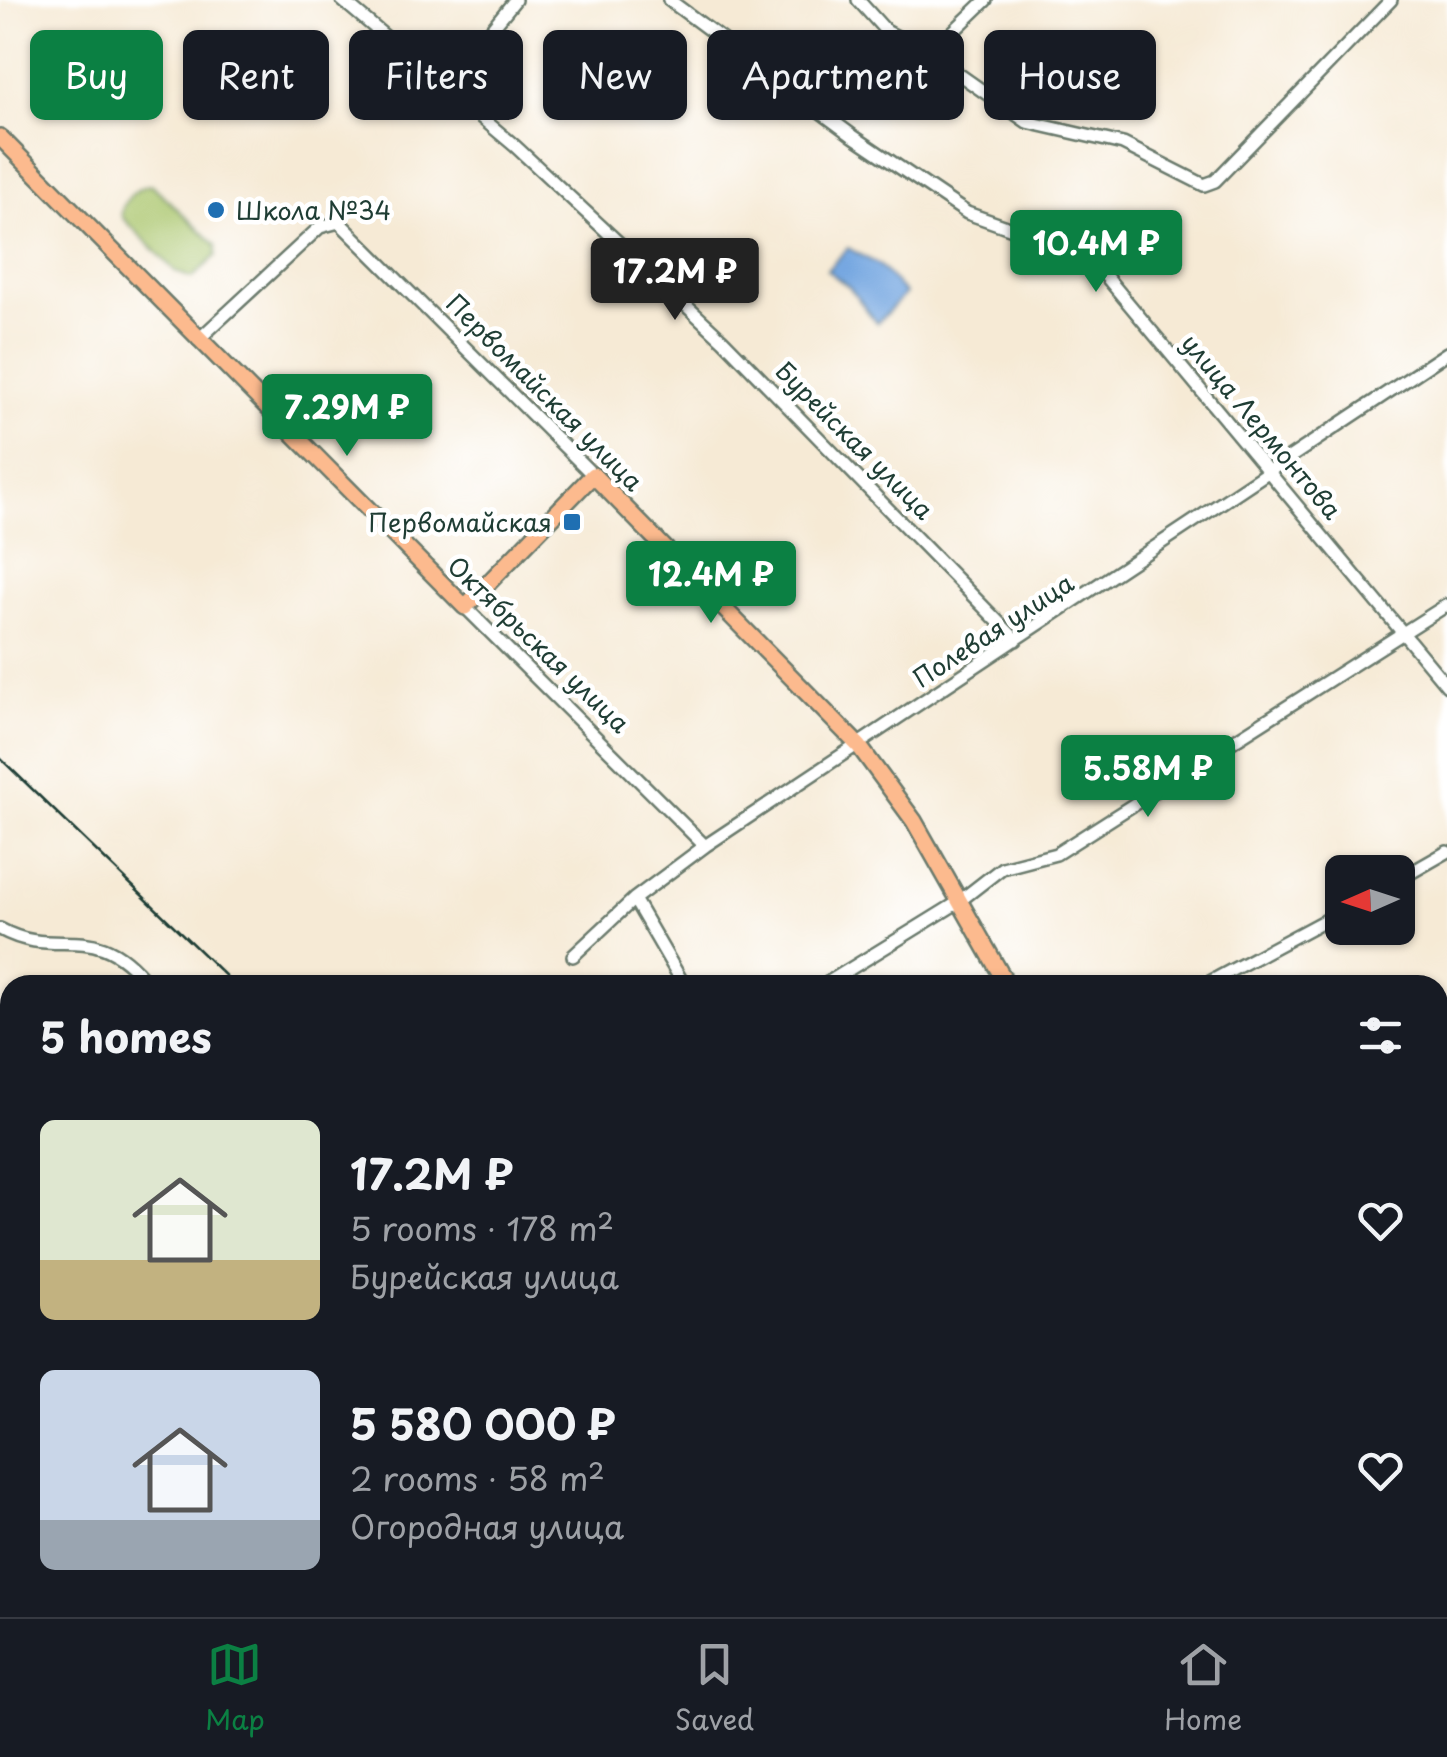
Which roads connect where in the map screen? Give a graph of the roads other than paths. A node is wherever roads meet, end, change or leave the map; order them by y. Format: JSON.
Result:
{"nodes":[{"id":1,"x":342,"y":0,"type":"edge"},
{"id":2,"x":515,"y":0,"type":"edge"},
{"id":3,"x":669,"y":0,"type":"edge"},
{"id":4,"x":858,"y":0,"type":"edge"},
{"id":5,"x":986,"y":0,"type":"edge"},
{"id":6,"x":1391,"y":0,"type":"edge"},
{"id":7,"x":379,"y":30,"type":"edge"},
{"id":8,"x":491,"y":30,"type":"edge"},
{"id":9,"x":885,"y":30,"type":"edge"},
{"id":10,"x":955,"y":30,"type":"edge"},
{"id":11,"x":964,"y":77,"type":"edge"},
{"id":12,"x":484,"y":120,"type":"edge"},
{"id":13,"x":0,"y":137,"type":"edge"},
{"id":14,"x":198,"y":340,"type":"junction"},
{"id":15,"x":1447,"y":352,"type":"edge"},
{"id":16,"x":1272,"y":472,"type":"junction"},
{"id":17,"x":592,"y":476,"type":"junction"},
{"id":18,"x":1447,"y":605,"type":"edge"},
{"id":19,"x":466,"y":608,"type":"junction"},
{"id":20,"x":1406,"y":633,"type":"junction"},
{"id":21,"x":1016,"y":640,"type":"junction"},
{"id":22,"x":1447,"y":686,"type":"edge"},
{"id":23,"x":858,"y":746,"type":"junction"},
{"id":24,"x":705,"y":846,"type":"junction"},
{"id":25,"x":1447,"y":852,"type":"edge"},
{"id":26,"x":1415,"y":870,"type":"edge"},
{"id":27,"x":634,"y":899,"type":"junction"},
{"id":28,"x":957,"y":903,"type":"junction"},
{"id":29,"x":1325,"y":920,"type":"edge"},
{"id":30,"x":0,"y":929,"type":"edge"},
{"id":31,"x":572,"y":956,"type":"dead end"},
{"id":32,"x":139,"y":975,"type":"edge"},
{"id":33,"x":678,"y":975,"type":"edge"},
{"id":34,"x":840,"y":975,"type":"edge"},
{"id":35,"x":1001,"y":975,"type":"edge"},
{"id":36,"x":1223,"y":975,"type":"edge"}],
"edges":[{"from":1,"to":7,"type":"street","name":"Бурейская улица"},
{"from":2,"to":8,"type":"street"},
{"from":3,"to":16,"type":"street","name":"улица Лермонтова"},
{"from":4,"to":9,"type":"street"},
{"from":5,"to":10,"type":"street"},
{"from":6,"to":11,"type":"street"},
{"from":12,"to":21,"type":"street","name":"Бурейская улица"},
{"from":13,"to":14,"type":"main road","name":"Октябрьская улица"},
{"from":14,"to":17,"type":"street","name":"Первомайская улица"},
{"from":14,"to":19,"type":"main road","name":"Октябрьская улица"},
{"from":15,"to":16,"type":"street","name":"Полевая улица"},
{"from":16,"to":20,"type":"street","name":"улица Лермонтова"},
{"from":16,"to":21,"type":"street","name":"Полевая улица"},
{"from":17,"to":19,"type":"main road"},
{"from":17,"to":23,"type":"main road","name":"Первомайская улица"},
{"from":18,"to":20,"type":"street"},
{"from":19,"to":24,"type":"street","name":"Октябрьская улица"},
{"from":20,"to":22,"type":"street","name":"улица Лермонтова"},
{"from":20,"to":28,"type":"street"},
{"from":21,"to":23,"type":"street","name":"Полевая улица"},
{"from":23,"to":24,"type":"street","name":"Полевая улица"},
{"from":23,"to":28,"type":"main road","name":"Первомайская улица"},
{"from":24,"to":27,"type":"street","name":"Полевая улица"},
{"from":25,"to":26,"type":"street"},
{"from":27,"to":31,"type":"street","name":"Полевая улица"},
{"from":27,"to":33,"type":"street"},
{"from":28,"to":34,"type":"street"},
{"from":28,"to":35,"type":"main road","name":"Первомайская улица"},
{"from":29,"to":36,"type":"street"},
{"from":30,"to":32,"type":"street"}]}
